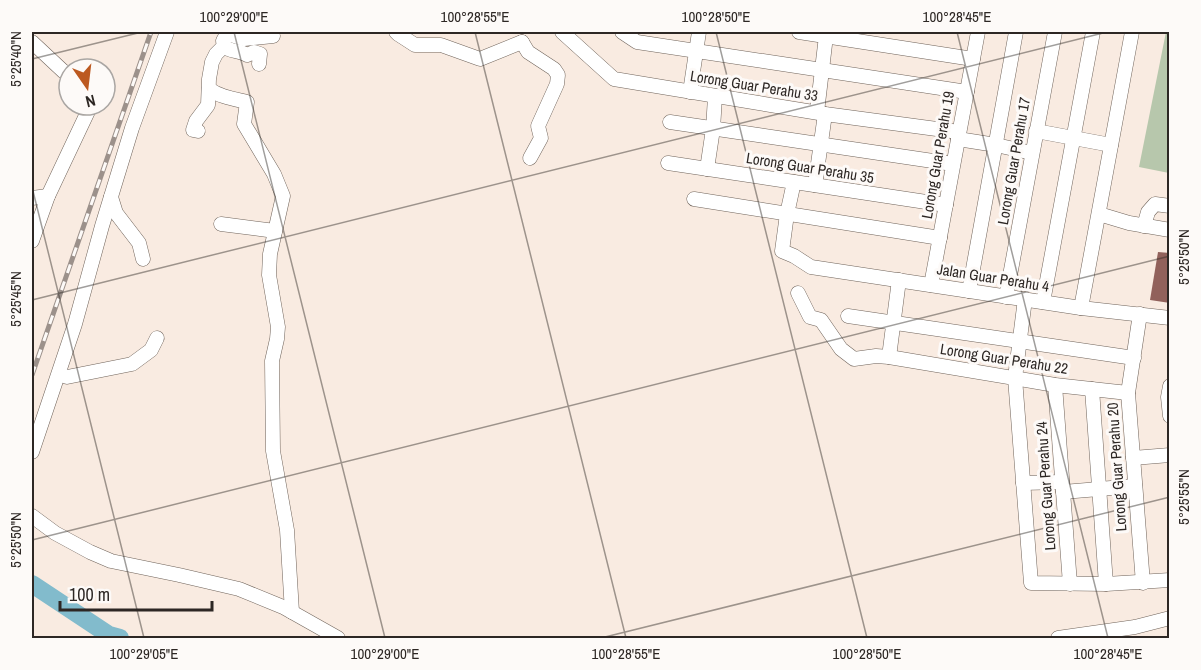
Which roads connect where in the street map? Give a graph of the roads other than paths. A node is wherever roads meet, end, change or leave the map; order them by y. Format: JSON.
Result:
{"nodes":[{"id":1,"x":38,"y":32,"type":"edge"},
{"id":2,"x":167,"y":32,"type":"edge"},
{"id":3,"x":396,"y":32,"type":"edge"},
{"id":4,"x":562,"y":32,"type":"edge"},
{"id":5,"x":622,"y":32,"type":"edge"},
{"id":6,"x":699,"y":32,"type":"edge"},
{"id":7,"x":799,"y":32,"type":"edge"},
{"id":8,"x":978,"y":32,"type":"edge"},
{"id":9,"x":1016,"y":32,"type":"edge"},
{"id":10,"x":1055,"y":32,"type":"edge"},
{"id":11,"x":1093,"y":32,"type":"edge"},
{"id":12,"x":1132,"y":32,"type":"edge"},
{"id":13,"x":273,"y":36,"type":"dead end"},
{"id":14,"x":826,"y":36,"type":"junction"},
{"id":15,"x":856,"y":36,"type":"edge"},
{"id":16,"x":227,"y":37,"type":"edge"},
{"id":17,"x":525,"y":37,"type":"edge"},
{"id":18,"x":32,"y":40,"type":"edge"},
{"id":19,"x":696,"y":51,"type":"junction"},
{"id":20,"x":973,"y":59,"type":"junction"},
{"id":21,"x":259,"y":64,"type":"dead end"},
{"id":22,"x":57,"y":65,"type":"edge"},
{"id":23,"x":822,"y":70,"type":"junction"},
{"id":24,"x":209,"y":89,"type":"junction"},
{"id":25,"x":690,"y":92,"type":"junction"},
{"id":26,"x":967,"y":92,"type":"junction"},
{"id":27,"x":715,"y":97,"type":"junction"},
{"id":28,"x":821,"y":113,"type":"junction"},
{"id":29,"x":85,"y":117,"type":"edge"},
{"id":30,"x":670,"y":122,"type":"dead end"},
{"id":31,"x":713,"y":129,"type":"junction"},
{"id":32,"x":1036,"y":131,"type":"junction"},
{"id":33,"x":192,"y":133,"type":"dead end"},
{"id":34,"x":959,"y":135,"type":"junction"},
{"id":35,"x":1074,"y":138,"type":"junction"},
{"id":36,"x":820,"y":145,"type":"junction"},
{"id":37,"x":996,"y":145,"type":"junction"},
{"id":38,"x":1111,"y":145,"type":"junction"},
{"id":39,"x":1032,"y":153,"type":"junction"},
{"id":40,"x":530,"y":159,"type":"dead end"},
{"id":41,"x":668,"y":163,"type":"dead end"},
{"id":42,"x":953,"y":164,"type":"junction"},
{"id":43,"x":707,"y":169,"type":"junction"},
{"id":44,"x":794,"y":182,"type":"junction"},
{"id":45,"x":815,"y":185,"type":"junction"},
{"id":46,"x":48,"y":196,"type":"junction"},
{"id":47,"x":111,"y":197,"type":"junction"},
{"id":48,"x":32,"y":198,"type":"edge"},
{"id":49,"x":694,"y":199,"type":"dead end"},
{"id":50,"x":946,"y":205,"type":"junction"},
{"id":51,"x":1170,"y":206,"type":"edge"},
{"id":52,"x":787,"y":214,"type":"junction"},
{"id":53,"x":1099,"y":214,"type":"junction"},
{"id":54,"x":221,"y":224,"type":"dead end"},
{"id":55,"x":102,"y":226,"type":"junction"},
{"id":56,"x":1144,"y":226,"type":"junction"},
{"id":57,"x":127,"y":227,"type":"junction"},
{"id":58,"x":1170,"y":230,"type":"edge"},
{"id":59,"x":275,"y":231,"type":"junction"},
{"id":60,"x":32,"y":236,"type":"edge"},
{"id":61,"x":940,"y":238,"type":"junction"},
{"id":62,"x":143,"y":259,"type":"dead end"},
{"id":63,"x":899,"y":280,"type":"junction"},
{"id":64,"x":931,"y":285,"type":"junction"},
{"id":65,"x":969,"y":291,"type":"junction"},
{"id":66,"x":798,"y":293,"type":"dead end"},
{"id":67,"x":1006,"y":297,"type":"junction"},
{"id":68,"x":1025,"y":299,"type":"junction"},
{"id":69,"x":1043,"y":302,"type":"junction"},
{"id":70,"x":1081,"y":308,"type":"junction"},
{"id":71,"x":1140,"y":314,"type":"junction"},
{"id":72,"x":848,"y":315,"type":"dead end"},
{"id":73,"x":1170,"y":318,"type":"edge"},
{"id":74,"x":893,"y":323,"type":"junction"},
{"id":75,"x":157,"y":338,"type":"dead end"},
{"id":76,"x":1019,"y":341,"type":"junction"},
{"id":77,"x":883,"y":357,"type":"junction"},
{"id":78,"x":1134,"y":358,"type":"junction"},
{"id":79,"x":59,"y":374,"type":"junction"},
{"id":80,"x":1015,"y":378,"type":"junction"},
{"id":81,"x":1055,"y":385,"type":"junction"},
{"id":82,"x":1170,"y":386,"type":"edge"},
{"id":83,"x":1092,"y":389,"type":"junction"},
{"id":84,"x":1128,"y":393,"type":"junction"},
{"id":85,"x":1170,"y":416,"type":"edge"},
{"id":86,"x":32,"y":452,"type":"edge"},
{"id":87,"x":1170,"y":455,"type":"edge"},
{"id":88,"x":1133,"y":458,"type":"junction"},
{"id":89,"x":1023,"y":483,"type":"junction"},
{"id":90,"x":1135,"y":486,"type":"junction"},
{"id":91,"x":1063,"y":487,"type":"junction"},
{"id":92,"x":1099,"y":488,"type":"junction"},
{"id":93,"x":32,"y":516,"type":"edge"},
{"id":94,"x":1170,"y":580,"type":"edge"},
{"id":95,"x":1143,"y":583,"type":"junction"},
{"id":96,"x":1106,"y":584,"type":"junction"},
{"id":97,"x":1070,"y":585,"type":"junction"},
{"id":98,"x":292,"y":612,"type":"junction"},
{"id":99,"x":1170,"y":618,"type":"edge"},
{"id":100,"x":338,"y":639,"type":"edge"},
{"id":101,"x":1058,"y":639,"type":"edge"}],
"edges":[{"from":1,"to":18,"type":"street"},
{"from":2,"to":47,"type":"street"},
{"from":3,"to":17,"type":"street"},
{"from":4,"to":25,"type":"street","name":"Lorong Guar Perahu 33"},
{"from":5,"to":19,"type":"street"},
{"from":6,"to":19,"type":"street"},
{"from":7,"to":14,"type":"street"},
{"from":8,"to":20,"type":"street","name":"Lorong Guar Perahu 19"},
{"from":9,"to":37,"type":"street"},
{"from":10,"to":32,"type":"street","name":"Lorong Guar Perahu 17"},
{"from":11,"to":35,"type":"street"},
{"from":12,"to":38,"type":"street"},
{"from":13,"to":16,"type":"street"},
{"from":14,"to":15,"type":"street"},
{"from":14,"to":23,"type":"street"},
{"from":15,"to":20,"type":"street"},
{"from":16,"to":21,"type":"street"},
{"from":16,"to":24,"type":"street"},
{"from":17,"to":40,"type":"street"},
{"from":18,"to":22,"type":"street"},
{"from":19,"to":23,"type":"street"},
{"from":19,"to":25,"type":"street"},
{"from":20,"to":26,"type":"street","name":"Lorong Guar Perahu 19"},
{"from":23,"to":26,"type":"street"},
{"from":23,"to":28,"type":"street"},
{"from":24,"to":33,"type":"street"},
{"from":24,"to":59,"type":"street"},
{"from":25,"to":27,"type":"street","name":"Lorong Guar Perahu 33"},
{"from":26,"to":34,"type":"street","name":"Lorong Guar Perahu 19"},
{"from":27,"to":28,"type":"street","name":"Lorong Guar Perahu 33"},
{"from":27,"to":31,"type":"street"},
{"from":28,"to":34,"type":"street","name":"Lorong Guar Perahu 33"},
{"from":28,"to":36,"type":"street"},
{"from":29,"to":46,"type":"street"},
{"from":30,"to":31,"type":"street"},
{"from":31,"to":36,"type":"street"},
{"from":31,"to":43,"type":"street"},
{"from":32,"to":35,"type":"street"},
{"from":32,"to":39,"type":"street","name":"Lorong Guar Perahu 17"},
{"from":34,"to":37,"type":"street","name":"Lorong Guar Perahu 33"},
{"from":34,"to":42,"type":"street","name":"Lorong Guar Perahu 19"},
{"from":35,"to":38,"type":"street"},
{"from":35,"to":69,"type":"street"},
{"from":36,"to":42,"type":"street"},
{"from":36,"to":45,"type":"street"},
{"from":37,"to":39,"type":"street","name":"Lorong Guar Perahu 33"},
{"from":37,"to":65,"type":"street"},
{"from":38,"to":53,"type":"street"},
{"from":39,"to":67,"type":"street","name":"Lorong Guar Perahu 17"},
{"from":41,"to":43,"type":"street","name":"Lorong Guar Perahu 35"},
{"from":42,"to":50,"type":"street","name":"Lorong Guar Perahu 19"},
{"from":43,"to":44,"type":"street","name":"Lorong Guar Perahu 35"},
{"from":44,"to":45,"type":"street","name":"Lorong Guar Perahu 35"},
{"from":44,"to":52,"type":"street"},
{"from":45,"to":50,"type":"street","name":"Lorong Guar Perahu 35"},
{"from":46,"to":48,"type":"street"},
{"from":46,"to":60,"type":"street"},
{"from":47,"to":55,"type":"street"},
{"from":47,"to":57,"type":"street"},
{"from":49,"to":52,"type":"street"},
{"from":50,"to":61,"type":"street","name":"Lorong Guar Perahu 19"},
{"from":51,"to":56,"type":"street"},
{"from":52,"to":61,"type":"street"},
{"from":52,"to":63,"type":"street","name":"Jalan Guar Perahu 4"},
{"from":53,"to":56,"type":"street"},
{"from":53,"to":70,"type":"street"},
{"from":54,"to":59,"type":"street"},
{"from":55,"to":57,"type":"street"},
{"from":55,"to":79,"type":"street"},
{"from":56,"to":58,"type":"street"},
{"from":57,"to":62,"type":"street"},
{"from":59,"to":98,"type":"street"},
{"from":61,"to":64,"type":"street","name":"Lorong Guar Perahu 19"},
{"from":63,"to":64,"type":"street","name":"Jalan Guar Perahu 4"},
{"from":63,"to":74,"type":"street"},
{"from":64,"to":65,"type":"street","name":"Jalan Guar Perahu 4"},
{"from":65,"to":67,"type":"street","name":"Jalan Guar Perahu 4"},
{"from":66,"to":77,"type":"street","name":"Lorong Guar Perahu 22"},
{"from":67,"to":68,"type":"street","name":"Jalan Guar Perahu 4"},
{"from":68,"to":69,"type":"street","name":"Jalan Guar Perahu 4"},
{"from":68,"to":76,"type":"street"},
{"from":69,"to":70,"type":"street","name":"Jalan Guar Perahu 4"},
{"from":70,"to":71,"type":"street","name":"Jalan Guar Perahu 4"},
{"from":71,"to":73,"type":"street","name":"Jalan Guar Perahu 4"},
{"from":71,"to":78,"type":"street","name":"Lorong Guar Perahu 20"},
{"from":72,"to":74,"type":"street"},
{"from":74,"to":76,"type":"street"},
{"from":74,"to":77,"type":"street"},
{"from":75,"to":79,"type":"street"},
{"from":76,"to":78,"type":"street"},
{"from":76,"to":80,"type":"street"},
{"from":77,"to":80,"type":"street","name":"Lorong Guar Perahu 22"},
{"from":78,"to":84,"type":"street","name":"Lorong Guar Perahu 20"},
{"from":79,"to":86,"type":"street"},
{"from":80,"to":81,"type":"street","name":"Lorong Guar Perahu 22"},
{"from":80,"to":89,"type":"street"},
{"from":81,"to":83,"type":"street","name":"Lorong Guar Perahu 22"},
{"from":81,"to":91,"type":"street","name":"Lorong Guar Perahu 24"},
{"from":82,"to":85,"type":"street"},
{"from":83,"to":84,"type":"street","name":"Lorong Guar Perahu 22"},
{"from":83,"to":92,"type":"street"},
{"from":84,"to":88,"type":"street","name":"Lorong Guar Perahu 20"},
{"from":87,"to":88,"type":"street"},
{"from":88,"to":90,"type":"street","name":"Lorong Guar Perahu 20"},
{"from":89,"to":91,"type":"street"},
{"from":89,"to":97,"type":"street"},
{"from":90,"to":92,"type":"street"},
{"from":90,"to":95,"type":"street","name":"Lorong Guar Perahu 20"},
{"from":91,"to":92,"type":"street"},
{"from":91,"to":97,"type":"street","name":"Lorong Guar Perahu 24"},
{"from":92,"to":96,"type":"street"},
{"from":93,"to":98,"type":"street"},
{"from":94,"to":95,"type":"street"},
{"from":95,"to":96,"type":"street"},
{"from":96,"to":97,"type":"street"},
{"from":98,"to":100,"type":"street"},
{"from":99,"to":101,"type":"street"}]}
